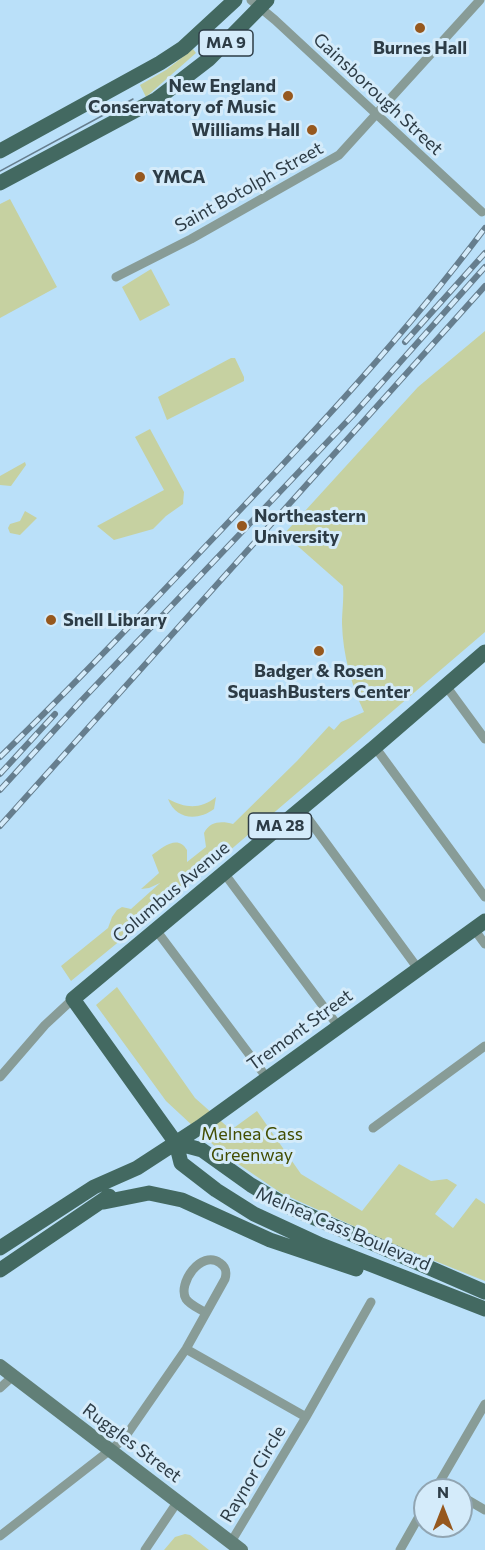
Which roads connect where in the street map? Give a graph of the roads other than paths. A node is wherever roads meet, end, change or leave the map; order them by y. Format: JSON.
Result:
{"nodes":[{"id":1,"x":235,"y":0,"type":"edge"},
{"id":2,"x":480,"y":0,"type":"edge"},
{"id":3,"x":259,"y":3,"type":"edge"},
{"id":4,"x":376,"y":114,"type":"junction"},
{"id":5,"x":0,"y":151,"type":"edge"},
{"id":6,"x":0,"y":183,"type":"edge"},
{"id":7,"x":483,"y":212,"type":"dead end"},
{"id":8,"x":116,"y":276,"type":"dead end"},
{"id":9,"x":485,"y":652,"type":"edge"},
{"id":10,"x":446,"y":686,"type":"junction"},
{"id":11,"x":485,"y":739,"type":"edge"},
{"id":12,"x":375,"y":747,"type":"junction"},
{"id":13,"x":301,"y":809,"type":"junction"},
{"id":14,"x":224,"y":873,"type":"junction"},
{"id":15,"x":485,"y":897,"type":"edge"},
{"id":16,"x":480,"y":925,"type":"edge"},
{"id":17,"x":156,"y":930,"type":"junction"},
{"id":18,"x":485,"y":944,"type":"edge"},
{"id":19,"x":419,"y":970,"type":"junction"},
{"id":20,"x":73,"y":999,"type":"junction"},
{"id":21,"x":338,"y":1026,"type":"junction"},
{"id":22,"x":485,"y":1046,"type":"edge"},
{"id":23,"x":0,"y":1077,"type":"edge"},
{"id":24,"x":267,"y":1078,"type":"junction"},
{"id":25,"x":373,"y":1128,"type":"dead end"},
{"id":26,"x":176,"y":1143,"type":"junction"},
{"id":27,"x":137,"y":1168,"type":"junction"},
{"id":28,"x":104,"y":1202,"type":"junction"},
{"id":29,"x":1,"y":1244,"type":"edge"},
{"id":30,"x":0,"y":1270,"type":"edge"},
{"id":31,"x":440,"y":1292,"type":"junction"},
{"id":32,"x":485,"y":1292,"type":"edge"},
{"id":33,"x":371,"y":1302,"type":"dead end"},
{"id":34,"x":485,"y":1309,"type":"edge"},
{"id":35,"x":206,"y":1313,"type":"junction"},
{"id":36,"x":186,"y":1348,"type":"junction"},
{"id":37,"x":0,"y":1366,"type":"edge"},
{"id":38,"x":12,"y":1377,"type":"junction"},
{"id":39,"x":0,"y":1388,"type":"edge"},
{"id":40,"x":485,"y":1404,"type":"edge"},
{"id":41,"x":306,"y":1418,"type":"junction"},
{"id":42,"x":111,"y":1450,"type":"junction"},
{"id":43,"x":442,"y":1478,"type":"edge"},
{"id":44,"x":178,"y":1501,"type":"junction"},
{"id":45,"x":413,"y":1527,"type":"edge"},
{"id":46,"x":0,"y":1536,"type":"edge"},
{"id":47,"x":236,"y":1546,"type":"edge"},
{"id":48,"x":145,"y":1550,"type":"edge"},
{"id":49,"x":400,"y":1550,"type":"edge"}],
"edges":[{"from":1,"to":5,"type":"main road","number":"MA 9"},
{"from":2,"to":4,"type":"street","name":"Saint Botolph Street"},
{"from":3,"to":4,"type":"street","name":"Gainsborough Street"},
{"from":3,"to":6,"type":"main road","number":"MA 9"},
{"from":4,"to":7,"type":"street","name":"Gainsborough Street"},
{"from":4,"to":8,"type":"street","name":"Saint Botolph Street"},
{"from":9,"to":10,"type":"main road","name":"Columbus Avenue","number":"MA 28"},
{"from":10,"to":11,"type":"street"},
{"from":10,"to":12,"type":"main road","name":"Columbus Avenue","number":"MA 28"},
{"from":12,"to":13,"type":"main road","name":"Columbus Avenue","number":"MA 28"},
{"from":12,"to":15,"type":"street"},
{"from":13,"to":14,"type":"main road","name":"Columbus Avenue","number":"MA 28"},
{"from":13,"to":19,"type":"street"},
{"from":14,"to":17,"type":"main road","name":"Columbus Avenue","number":"MA 28"},
{"from":14,"to":21,"type":"street"},
{"from":16,"to":18,"type":"street"},
{"from":16,"to":19,"type":"main road","name":"Tremont Street"},
{"from":17,"to":20,"type":"main road","name":"Columbus Avenue","number":"MA 28"},
{"from":17,"to":24,"type":"street"},
{"from":19,"to":21,"type":"main road","name":"Tremont Street"},
{"from":20,"to":23,"type":"street","name":"Columbus Avenue"},
{"from":20,"to":26,"type":"main road","name":"Melnea Cass Boulevard"},
{"from":21,"to":24,"type":"main road","name":"Tremont Street"},
{"from":22,"to":25,"type":"street"},
{"from":24,"to":26,"type":"main road","name":"Tremont Street"},
{"from":26,"to":27,"type":"main road","name":"Tremont Street"},
{"from":26,"to":31,"type":"main road","name":"Melnea Cass Boulevard"},
{"from":26,"to":32,"type":"main road","name":"Melnea Cass Boulevard"},
{"from":27,"to":28,"type":"main road","name":"Tremont Street"},
{"from":27,"to":29,"type":"main road","name":"Tremont Street"},
{"from":28,"to":30,"type":"main road","name":"Tremont Street"},
{"from":28,"to":31,"type":"main road"},
{"from":31,"to":34,"type":"main road","name":"Melnea Cass Boulevard"},
{"from":33,"to":41,"type":"street"},
{"from":35,"to":35,"type":"street"},
{"from":35,"to":36,"type":"street"},
{"from":36,"to":41,"type":"street","name":"Raynor Circle"},
{"from":36,"to":42,"type":"street"},
{"from":37,"to":38,"type":"main road","name":"Ruggles Street"},
{"from":38,"to":39,"type":"street"},
{"from":38,"to":42,"type":"main road","name":"Ruggles Street"},
{"from":40,"to":43,"type":"street"},
{"from":41,"to":47,"type":"street","name":"Raynor Circle"},
{"from":42,"to":44,"type":"main road","name":"Ruggles Street"},
{"from":42,"to":46,"type":"street"},
{"from":44,"to":47,"type":"main road","name":"Ruggles Street"},
{"from":44,"to":48,"type":"street"},
{"from":45,"to":49,"type":"street"}]}
